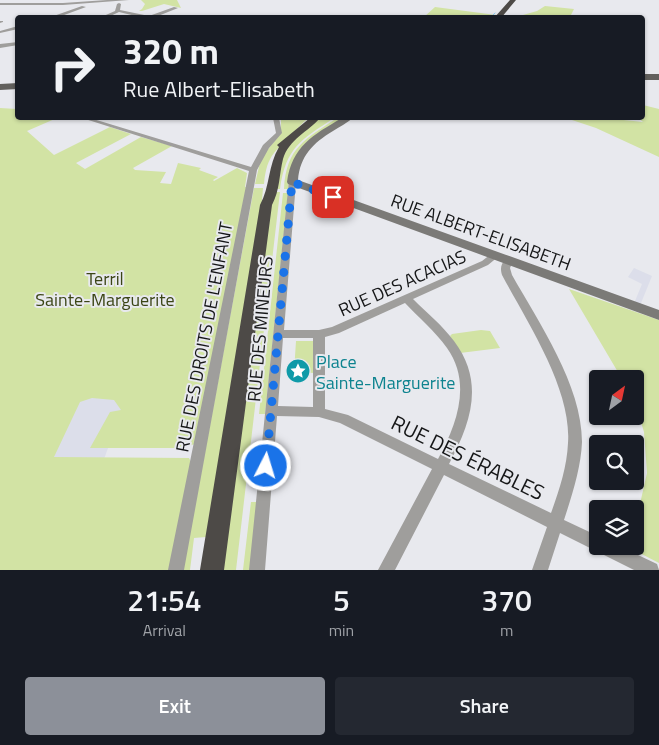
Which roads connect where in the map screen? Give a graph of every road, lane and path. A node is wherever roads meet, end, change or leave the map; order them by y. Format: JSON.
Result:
{"nodes":[{"id":1,"x":127,"y":0,"type":"edge"},
{"id":2,"x":513,"y":0,"type":"edge"},
{"id":3,"x":520,"y":0,"type":"edge"},
{"id":4,"x":120,"y":1,"type":"edge"},
{"id":5,"x":89,"y":3,"type":"junction"},
{"id":6,"x":0,"y":4,"type":"edge"},
{"id":7,"x":176,"y":8,"type":"dead end"},
{"id":8,"x":118,"y":11,"type":"junction"},
{"id":9,"x":60,"y":15,"type":"edge"},
{"id":10,"x":108,"y":15,"type":"edge"},
{"id":11,"x":137,"y":15,"type":"edge"},
{"id":12,"x":153,"y":15,"type":"edge"},
{"id":13,"x":500,"y":15,"type":"edge"},
{"id":14,"x":507,"y":15,"type":"edge"},
{"id":15,"x":15,"y":28,"type":"edge"},
{"id":16,"x":0,"y":32,"type":"edge"},
{"id":17,"x":15,"y":45,"type":"edge"},
{"id":18,"x":0,"y":46,"type":"edge"},
{"id":19,"x":645,"y":77,"type":"edge"},
{"id":20,"x":659,"y":77,"type":"edge"},
{"id":21,"x":15,"y":86,"type":"edge"},
{"id":22,"x":0,"y":87,"type":"edge"},
{"id":23,"x":91,"y":120,"type":"edge"},
{"id":24,"x":276,"y":120,"type":"edge"},
{"id":25,"x":313,"y":120,"type":"edge"},
{"id":26,"x":345,"y":120,"type":"edge"},
{"id":27,"x":253,"y":170,"type":"junction"},
{"id":28,"x":292,"y":182,"type":"junction"},
{"id":29,"x":494,"y":256,"type":"junction"},
{"id":30,"x":508,"y":261,"type":"junction"},
{"id":31,"x":406,"y":298,"type":"junction"},
{"id":32,"x":659,"y":315,"type":"edge"},
{"id":33,"x":279,"y":334,"type":"junction"},
{"id":34,"x":319,"y":334,"type":"junction"},
{"id":35,"x":272,"y":411,"type":"junction"},
{"id":36,"x":319,"y":412,"type":"junction"},
{"id":37,"x":441,"y":468,"type":"junction"},
{"id":38,"x":554,"y":523,"type":"junction"},
{"id":39,"x":589,"y":540,"type":"edge"},
{"id":40,"x":620,"y":555,"type":"edge"},
{"id":41,"x":176,"y":570,"type":"edge"},
{"id":42,"x":212,"y":570,"type":"edge"},
{"id":43,"x":257,"y":570,"type":"edge"},
{"id":44,"x":386,"y":570,"type":"edge"},
{"id":45,"x":540,"y":570,"type":"edge"},
{"id":46,"x":651,"y":570,"type":"edge"}],
"edges":[{"from":1,"to":4,"type":"street"},
{"from":2,"to":13,"type":"highway"},
{"from":3,"to":14,"type":"highway"},
{"from":4,"to":5,"type":"street"},
{"from":4,"to":8,"type":"street"},
{"from":5,"to":6,"type":"street"},
{"from":5,"to":9,"type":"street"},
{"from":7,"to":12,"type":"street"},
{"from":8,"to":10,"type":"street"},
{"from":8,"to":11,"type":"street"},
{"from":15,"to":16,"type":"street"},
{"from":17,"to":18,"type":"street"},
{"from":19,"to":20,"type":"main road"},
{"from":21,"to":22,"type":"main road"},
{"from":23,"to":27,"type":"street"},
{"from":24,"to":27,"type":"street","name":"RUE DES DROITS DE L'ENFANT"},
{"from":25,"to":42,"type":"highway"},
{"from":26,"to":28,"type":"street","name":"RUE DES MINEURS"},
{"from":27,"to":41,"type":"street","name":"RUE DES DROITS DE L'ENFANT"},
{"from":28,"to":29,"type":"street","name":"RUE ALBERT-ELISABETH"},
{"from":28,"to":33,"type":"street","name":"RUE DES MINEURS"},
{"from":29,"to":30,"type":"street","name":"RUE ALBERT-ELISABETH"},
{"from":29,"to":31,"type":"street","name":"RUE DES ACACIAS"},
{"from":30,"to":32,"type":"street","name":"RUE ALBERT-ELISABETH"},
{"from":30,"to":38,"type":"street"},
{"from":31,"to":34,"type":"street","name":"RUE DES ACACIAS"},
{"from":31,"to":37,"type":"street"},
{"from":33,"to":34,"type":"street"},
{"from":33,"to":35,"type":"street","name":"RUE DES MINEURS"},
{"from":34,"to":36,"type":"street"},
{"from":35,"to":36,"type":"street"},
{"from":35,"to":43,"type":"street","name":"RUE DES MINEURS"},
{"from":36,"to":37,"type":"street","name":"RUE DES ÉRABLES"},
{"from":37,"to":38,"type":"street","name":"RUE DES ÉRABLES"},
{"from":37,"to":44,"type":"street"},
{"from":38,"to":39,"type":"street","name":"RUE DES ÉRABLES"},
{"from":38,"to":45,"type":"street"},
{"from":40,"to":46,"type":"street"}]}
